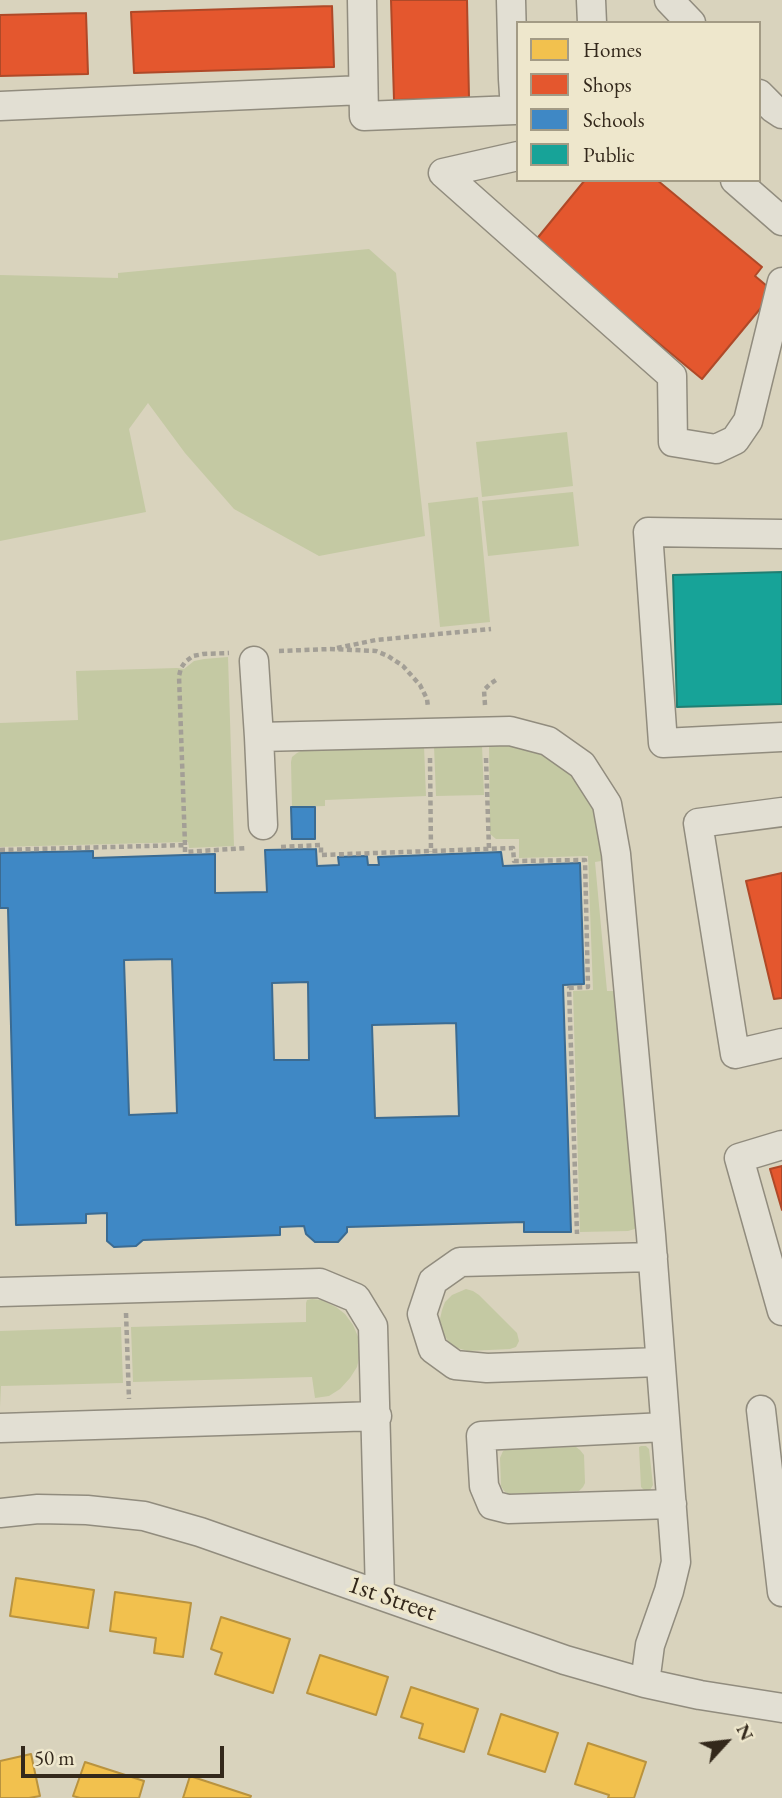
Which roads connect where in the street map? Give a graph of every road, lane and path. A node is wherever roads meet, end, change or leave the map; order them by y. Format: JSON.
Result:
{"nodes":[{"id":1,"x":362,"y":0,"type":"edge"},
{"id":2,"x":511,"y":0,"type":"edge"},
{"id":3,"x":591,"y":0,"type":"edge"},
{"id":4,"x":669,"y":0,"type":"edge"},
{"id":5,"x":592,"y":21,"type":"edge"},
{"id":6,"x":689,"y":21,"type":"edge"},
{"id":7,"x":516,"y":79,"type":"edge"},
{"id":8,"x":363,"y":90,"type":"junction"},
{"id":9,"x":761,"y":96,"type":"edge"},
{"id":10,"x":0,"y":106,"type":"edge"},
{"id":11,"x":782,"y":114,"type":"edge"},
{"id":12,"x":516,"y":156,"type":"edge"},
{"id":13,"x":737,"y":182,"type":"edge"},
{"id":14,"x":782,"y":221,"type":"edge"},
{"id":15,"x":782,"y":282,"type":"edge"},
{"id":16,"x":782,"y":534,"type":"edge"},
{"id":17,"x":452,"y":626,"type":"dead end"},
{"id":18,"x":491,"y":629,"type":"dead end"},
{"id":19,"x":452,"y":633,"type":"junction"},
{"id":20,"x":330,"y":649,"type":"dead end"},
{"id":21,"x":254,"y":661,"type":"dead end"},
{"id":22,"x":496,"y":680,"type":"dead end"},
{"id":23,"x":485,"y":718,"type":"dead end"},
{"id":24,"x":259,"y":737,"type":"junction"},
{"id":25,"x":782,"y":737,"type":"edge"},
{"id":26,"x":430,"y":755,"type":"dead end"},
{"id":27,"x":486,"y":756,"type":"dead end"},
{"id":28,"x":782,"y":812,"type":"edge"},
{"id":29,"x":264,"y":840,"type":"junction"},
{"id":30,"x":489,"y":849,"type":"junction"},
{"id":31,"x":0,"y":850,"type":"edge"},
{"id":32,"x":431,"y":852,"type":"junction"},
{"id":33,"x":782,"y":1043,"type":"edge"},
{"id":34,"x":782,"y":1144,"type":"edge"},
{"id":35,"x":577,"y":1237,"type":"dead end"},
{"id":36,"x":653,"y":1257,"type":"junction"},
{"id":37,"x":0,"y":1293,"type":"edge"},
{"id":38,"x":782,"y":1311,"type":"edge"},
{"id":39,"x":126,"y":1327,"type":"dead end"},
{"id":40,"x":660,"y":1362,"type":"junction"},
{"id":41,"x":129,"y":1382,"type":"dead end"},
{"id":42,"x":761,"y":1410,"type":"dead end"},
{"id":43,"x":377,"y":1416,"type":"junction"},
{"id":44,"x":665,"y":1427,"type":"junction"},
{"id":45,"x":0,"y":1428,"type":"edge"},
{"id":46,"x":672,"y":1504,"type":"junction"},
{"id":47,"x":0,"y":1513,"type":"edge"},
{"id":48,"x":782,"y":1592,"type":"edge"},
{"id":49,"x":380,"y":1595,"type":"junction"},
{"id":50,"x":645,"y":1683,"type":"junction"},
{"id":51,"x":782,"y":1708,"type":"edge"}],
"edges":[{"from":1,"to":8,"type":"street"},
{"from":2,"to":7,"type":"street"},
{"from":3,"to":5,"type":"street"},
{"from":4,"to":6,"type":"street"},
{"from":7,"to":8,"type":"street"},
{"from":8,"to":10,"type":"street"},
{"from":9,"to":11,"type":"street"},
{"from":12,"to":15,"type":"street"},
{"from":13,"to":14,"type":"street"},
{"from":16,"to":25,"type":"street"},
{"from":17,"to":19,"type":"path"},
{"from":18,"to":19,"type":"path"},
{"from":19,"to":20,"type":"path"},
{"from":21,"to":24,"type":"street"},
{"from":22,"to":23,"type":"path"},
{"from":24,"to":29,"type":"street"},
{"from":24,"to":36,"type":"street"},
{"from":26,"to":32,"type":"path"},
{"from":27,"to":30,"type":"path"},
{"from":28,"to":33,"type":"street"},
{"from":29,"to":31,"type":"path"},
{"from":29,"to":32,"type":"path"},
{"from":30,"to":32,"type":"path"},
{"from":30,"to":35,"type":"path"},
{"from":34,"to":38,"type":"street"},
{"from":36,"to":40,"type":"street"},
{"from":36,"to":40,"type":"street"},
{"from":37,"to":43,"type":"street"},
{"from":39,"to":41,"type":"path"},
{"from":40,"to":44,"type":"street"},
{"from":42,"to":48,"type":"street"},
{"from":43,"to":45,"type":"street"},
{"from":43,"to":49,"type":"street"},
{"from":44,"to":46,"type":"street"},
{"from":44,"to":46,"type":"street"},
{"from":46,"to":50,"type":"street"},
{"from":47,"to":49,"type":"street","name":"1st Street"},
{"from":49,"to":50,"type":"street","name":"1st Street"},
{"from":50,"to":51,"type":"street","name":"1st Street"}]}
